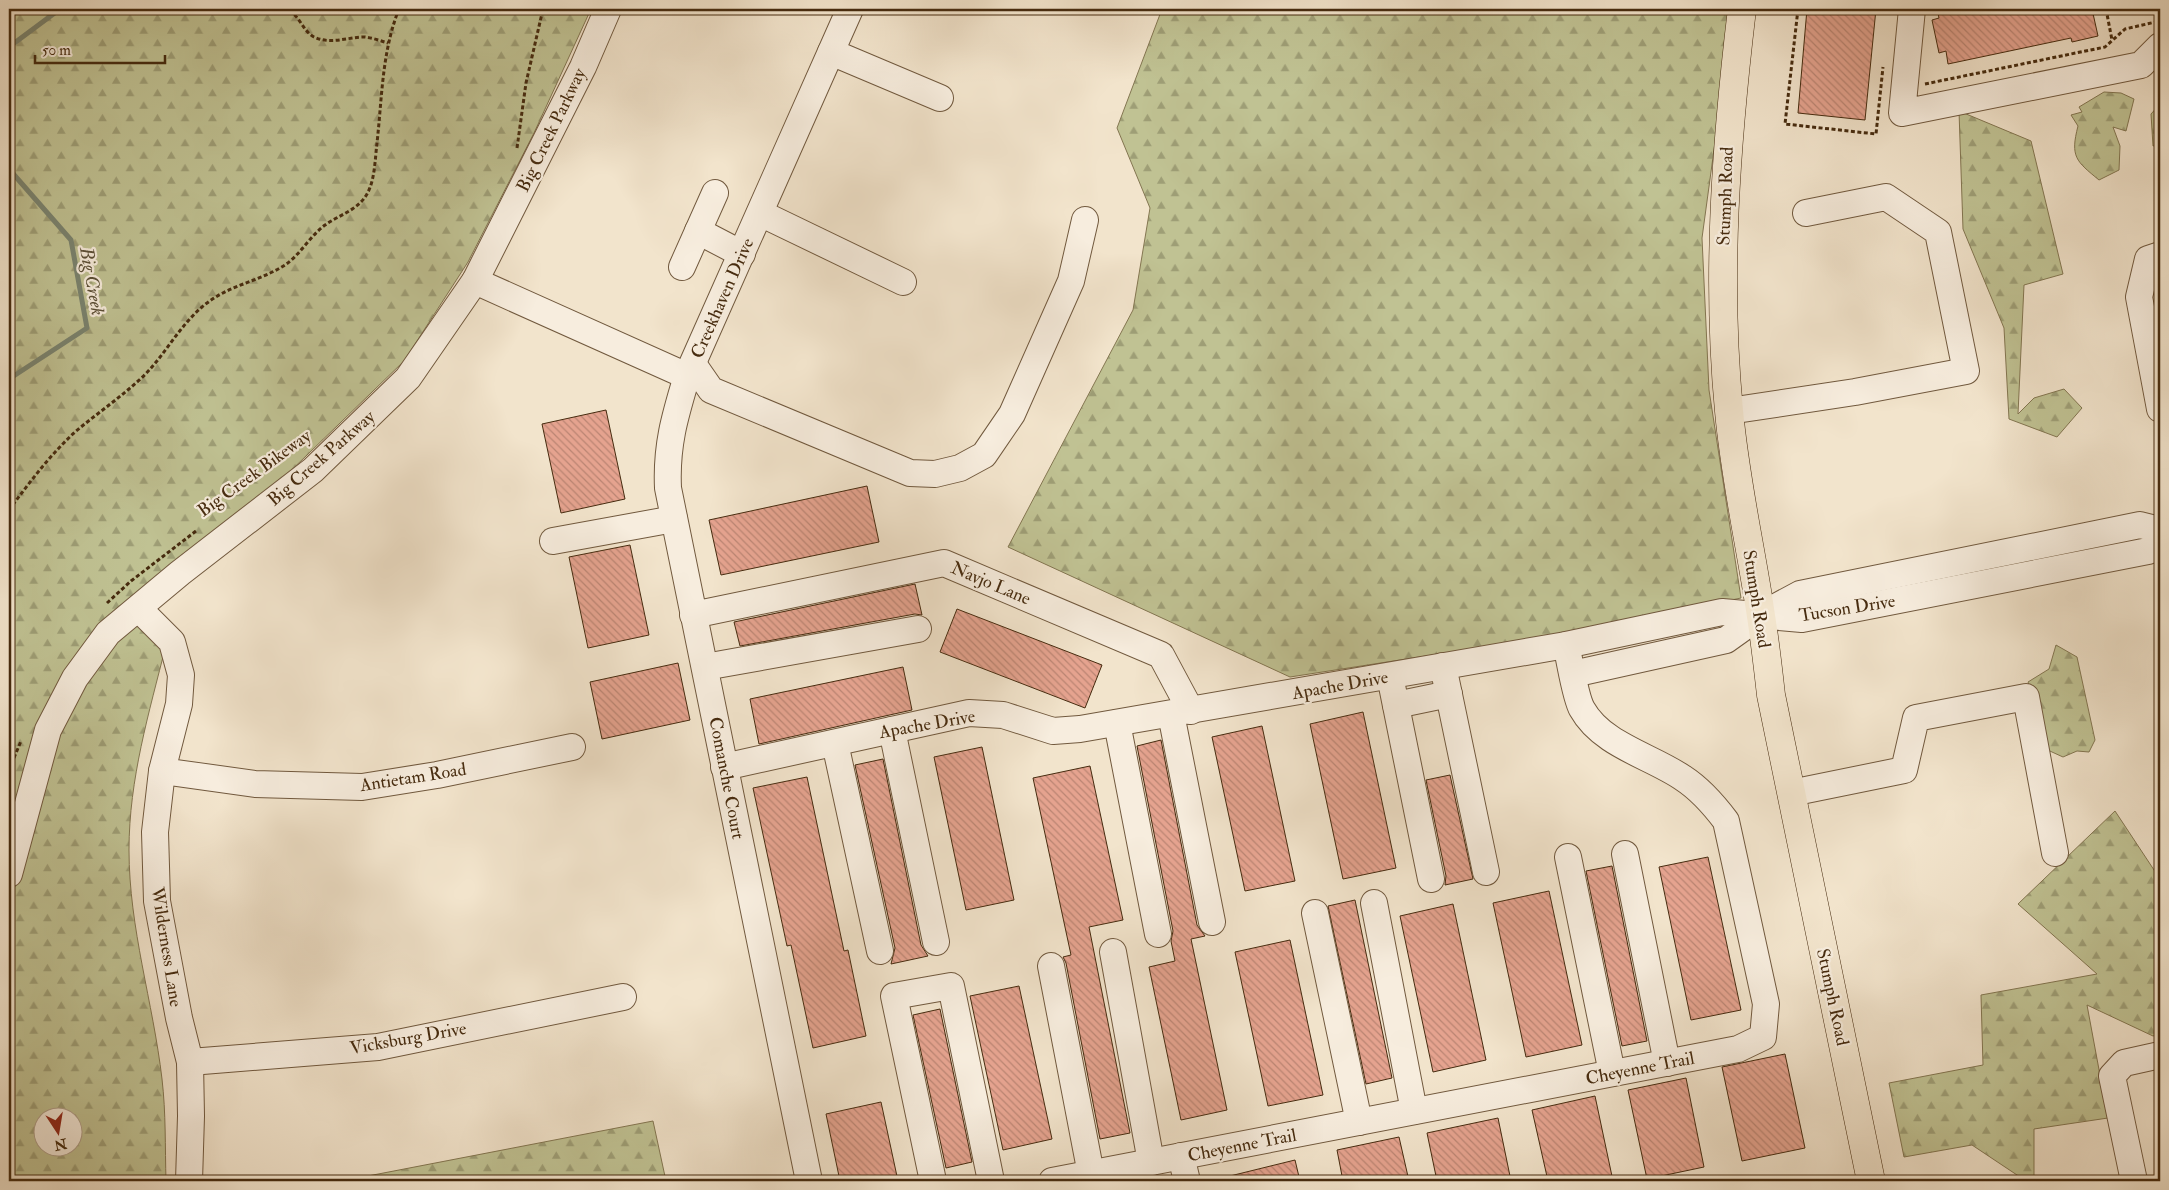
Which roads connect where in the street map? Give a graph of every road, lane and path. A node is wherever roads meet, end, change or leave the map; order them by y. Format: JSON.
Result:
{"nodes":[{"id":1,"x":283,"y":9,"type":"edge"},
{"id":2,"x":398,"y":9,"type":"edge"},
{"id":3,"x":543,"y":9,"type":"edge"},
{"id":4,"x":608,"y":9,"type":"edge"},
{"id":5,"x":850,"y":9,"type":"edge"},
{"id":6,"x":1742,"y":9,"type":"edge"},
{"id":7,"x":1798,"y":9,"type":"edge"},
{"id":8,"x":1912,"y":9,"type":"edge"},
{"id":9,"x":2106,"y":9,"type":"edge"},
{"id":10,"x":2160,"y":21,"type":"edge"},
{"id":11,"x":2112,"y":40,"type":"junction"},
{"id":12,"x":388,"y":43,"type":"junction"},
{"id":13,"x":831,"y":52,"type":"junction"},
{"id":14,"x":2155,"y":61,"type":"edge"},
{"id":15,"x":1883,"y":66,"type":"dead end"},
{"id":16,"x":1918,"y":85,"type":"dead end"},
{"id":17,"x":940,"y":98,"type":"dead end"},
{"id":18,"x":515,"y":154,"type":"dead end"},
{"id":19,"x":715,"y":193,"type":"dead end"},
{"id":20,"x":760,"y":213,"type":"junction"},
{"id":21,"x":1806,"y":213,"type":"dead end"},
{"id":22,"x":1086,"y":220,"type":"dead end"},
{"id":23,"x":698,"y":231,"type":"junction"},
{"id":24,"x":742,"y":254,"type":"junction"},
{"id":25,"x":2154,"y":257,"type":"edge"},
{"id":26,"x":682,"y":267,"type":"dead end"},
{"id":27,"x":475,"y":282,"type":"junction"},
{"id":28,"x":903,"y":282,"type":"dead end"},
{"id":29,"x":690,"y":370,"type":"junction"},
{"id":30,"x":2160,"y":410,"type":"edge"},
{"id":31,"x":1729,"y":411,"type":"junction"},
{"id":32,"x":9,"y":510,"type":"edge"},
{"id":33,"x":674,"y":519,"type":"junction"},
{"id":34,"x":202,"y":526,"type":"dead end"},
{"id":35,"x":2160,"y":530,"type":"edge"},
{"id":36,"x":553,"y":541,"type":"dead end"},
{"id":37,"x":2160,"y":546,"type":"edge"},
{"id":38,"x":102,"y":608,"type":"dead end"},
{"id":39,"x":138,"y":609,"type":"junction"},
{"id":40,"x":693,"y":615,"type":"junction"},
{"id":41,"x":1761,"y":615,"type":"junction"},
{"id":42,"x":918,"y":629,"type":"dead end"},
{"id":43,"x":1566,"y":645,"type":"junction"},
{"id":44,"x":1443,"y":666,"type":"junction"},
{"id":45,"x":705,"y":667,"type":"junction"},
{"id":46,"x":1573,"y":674,"type":"junction"},
{"id":47,"x":1390,"y":676,"type":"junction"},
{"id":48,"x":1449,"y":694,"type":"junction"},
{"id":49,"x":1396,"y":705,"type":"junction"},
{"id":50,"x":1181,"y":712,"type":"junction"},
{"id":51,"x":1117,"y":723,"type":"junction"},
{"id":52,"x":892,"y":730,"type":"junction"},
{"id":53,"x":24,"y":736,"type":"dead end"},
{"id":54,"x":835,"y":743,"type":"junction"},
{"id":55,"x":572,"y":747,"type":"dead end"},
{"id":56,"x":724,"y":767,"type":"junction"},
{"id":57,"x":9,"y":770,"type":"edge"},
{"id":58,"x":162,"y":771,"type":"junction"},
{"id":59,"x":1791,"y":793,"type":"junction"},
{"id":60,"x":2055,"y":853,"type":"dead end"},
{"id":61,"x":1625,"y":854,"type":"dead end"},
{"id":62,"x":1568,"y":857,"type":"dead end"},
{"id":63,"x":1486,"y":872,"type":"dead end"},
{"id":64,"x":9,"y":874,"type":"edge"},
{"id":65,"x":1431,"y":879,"type":"dead end"},
{"id":66,"x":1374,"y":903,"type":"dead end"},
{"id":67,"x":1315,"y":914,"type":"dead end"},
{"id":68,"x":1212,"y":922,"type":"dead end"},
{"id":69,"x":1158,"y":934,"type":"dead end"},
{"id":70,"x":936,"y":942,"type":"dead end"},
{"id":71,"x":880,"y":952,"type":"dead end"},
{"id":72,"x":1113,"y":952,"type":"dead end"},
{"id":73,"x":1052,"y":966,"type":"dead end"},
{"id":74,"x":623,"y":997,"type":"dead end"},
{"id":75,"x":2160,"y":1055,"type":"edge"},
{"id":76,"x":190,"y":1062,"type":"junction"},
{"id":77,"x":1668,"y":1062,"type":"junction"},
{"id":78,"x":1612,"y":1073,"type":"junction"},
{"id":79,"x":1414,"y":1111,"type":"junction"},
{"id":80,"x":1358,"y":1122,"type":"junction"},
{"id":81,"x":1151,"y":1162,"type":"junction"},
{"id":82,"x":1184,"y":1169,"type":"edge"},
{"id":83,"x":1091,"y":1174,"type":"junction"},
{"id":84,"x":188,"y":1181,"type":"edge"},
{"id":85,"x":809,"y":1181,"type":"edge"},
{"id":86,"x":933,"y":1181,"type":"edge"},
{"id":87,"x":991,"y":1181,"type":"edge"},
{"id":88,"x":1052,"y":1181,"type":"edge"},
{"id":89,"x":1871,"y":1181,"type":"edge"},
{"id":90,"x":2134,"y":1181,"type":"edge"}],
"edges":[{"from":1,"to":12,"type":"path"},
{"from":2,"to":12,"type":"path"},
{"from":3,"to":18,"type":"path"},
{"from":4,"to":27,"type":"street","name":"Big Creek Parkway"},
{"from":5,"to":13,"type":"street","name":"Creekhaven Drive"},
{"from":6,"to":31,"type":"main road","name":"Stumph Road"},
{"from":7,"to":15,"type":"path"},
{"from":8,"to":14,"type":"street"},
{"from":9,"to":11,"type":"path"},
{"from":10,"to":11,"type":"path"},
{"from":11,"to":16,"type":"path"},
{"from":12,"to":32,"type":"path"},
{"from":13,"to":17,"type":"street"},
{"from":13,"to":20,"type":"street","name":"Creekhaven Drive"},
{"from":19,"to":23,"type":"street"},
{"from":20,"to":24,"type":"street","name":"Creekhaven Drive"},
{"from":20,"to":28,"type":"street"},
{"from":21,"to":31,"type":"street"},
{"from":22,"to":29,"type":"street"},
{"from":23,"to":24,"type":"street"},
{"from":23,"to":26,"type":"street"},
{"from":24,"to":29,"type":"street","name":"Creekhaven Drive"},
{"from":25,"to":30,"type":"street"},
{"from":27,"to":29,"type":"street","name":"Creekhaven Drive"},
{"from":27,"to":39,"type":"street","name":"Big Creek Parkway"},
{"from":29,"to":33,"type":"street","name":"Comanche Court"},
{"from":31,"to":41,"type":"main road","name":"Stumph Road"},
{"from":33,"to":36,"type":"street"},
{"from":33,"to":40,"type":"street","name":"Comanche Court"},
{"from":34,"to":38,"type":"path","name":"Big Creek Bikeway"},
{"from":35,"to":41,"type":"street","name":"Tucson Drive"},
{"from":37,"to":41,"type":"street","name":"Tucson Drive"},
{"from":39,"to":58,"type":"street","name":"Wilderness Lane"},
{"from":39,"to":64,"type":"street","name":"Big Creek Parkway"},
{"from":40,"to":45,"type":"street","name":"Comanche Court"},
{"from":40,"to":50,"type":"street","name":"Navjo Lane"},
{"from":41,"to":43,"type":"street","name":"Apache Drive"},
{"from":41,"to":46,"type":"street"},
{"from":41,"to":59,"type":"main road","name":"Stumph Road"},
{"from":42,"to":45,"type":"street"},
{"from":43,"to":44,"type":"street","name":"Apache Drive"},
{"from":43,"to":46,"type":"street","name":"Cheyenne Trail"},
{"from":44,"to":47,"type":"street","name":"Apache Drive"},
{"from":44,"to":48,"type":"street"},
{"from":45,"to":56,"type":"street","name":"Comanche Court"},
{"from":46,"to":77,"type":"street","name":"Cheyenne Trail"},
{"from":47,"to":49,"type":"street"},
{"from":47,"to":50,"type":"street","name":"Apache Drive"},
{"from":48,"to":49,"type":"street"},
{"from":48,"to":63,"type":"street"},
{"from":49,"to":65,"type":"street"},
{"from":50,"to":51,"type":"street","name":"Apache Drive"},
{"from":50,"to":68,"type":"street","name":"Navjo Lane"},
{"from":51,"to":52,"type":"street","name":"Apache Drive"},
{"from":51,"to":69,"type":"street"},
{"from":52,"to":54,"type":"street","name":"Apache Drive"},
{"from":52,"to":70,"type":"street"},
{"from":53,"to":57,"type":"path"},
{"from":54,"to":56,"type":"street","name":"Apache Drive"},
{"from":54,"to":71,"type":"street"},
{"from":55,"to":58,"type":"street","name":"Antietam Road"},
{"from":56,"to":85,"type":"street","name":"Comanche Court"},
{"from":58,"to":76,"type":"street","name":"Wilderness Lane"},
{"from":59,"to":60,"type":"street"},
{"from":59,"to":89,"type":"main road","name":"Stumph Road"},
{"from":61,"to":77,"type":"street"},
{"from":62,"to":78,"type":"street"},
{"from":66,"to":79,"type":"street"},
{"from":67,"to":80,"type":"street"},
{"from":72,"to":81,"type":"street"},
{"from":73,"to":83,"type":"street"},
{"from":74,"to":76,"type":"street","name":"Vicksburg Drive"},
{"from":75,"to":90,"type":"street"},
{"from":76,"to":84,"type":"street","name":"Wilderness Lane"},
{"from":77,"to":78,"type":"street","name":"Cheyenne Trail"},
{"from":78,"to":79,"type":"street","name":"Cheyenne Trail"},
{"from":79,"to":80,"type":"street","name":"Cheyenne Trail"},
{"from":80,"to":82,"type":"street","name":"Cheyenne Trail"},
{"from":81,"to":82,"type":"street","name":"Cheyenne Trail"},
{"from":81,"to":83,"type":"street","name":"Cheyenne Trail"},
{"from":83,"to":88,"type":"street","name":"Cheyenne Trail"},
{"from":86,"to":87,"type":"street"}]}
